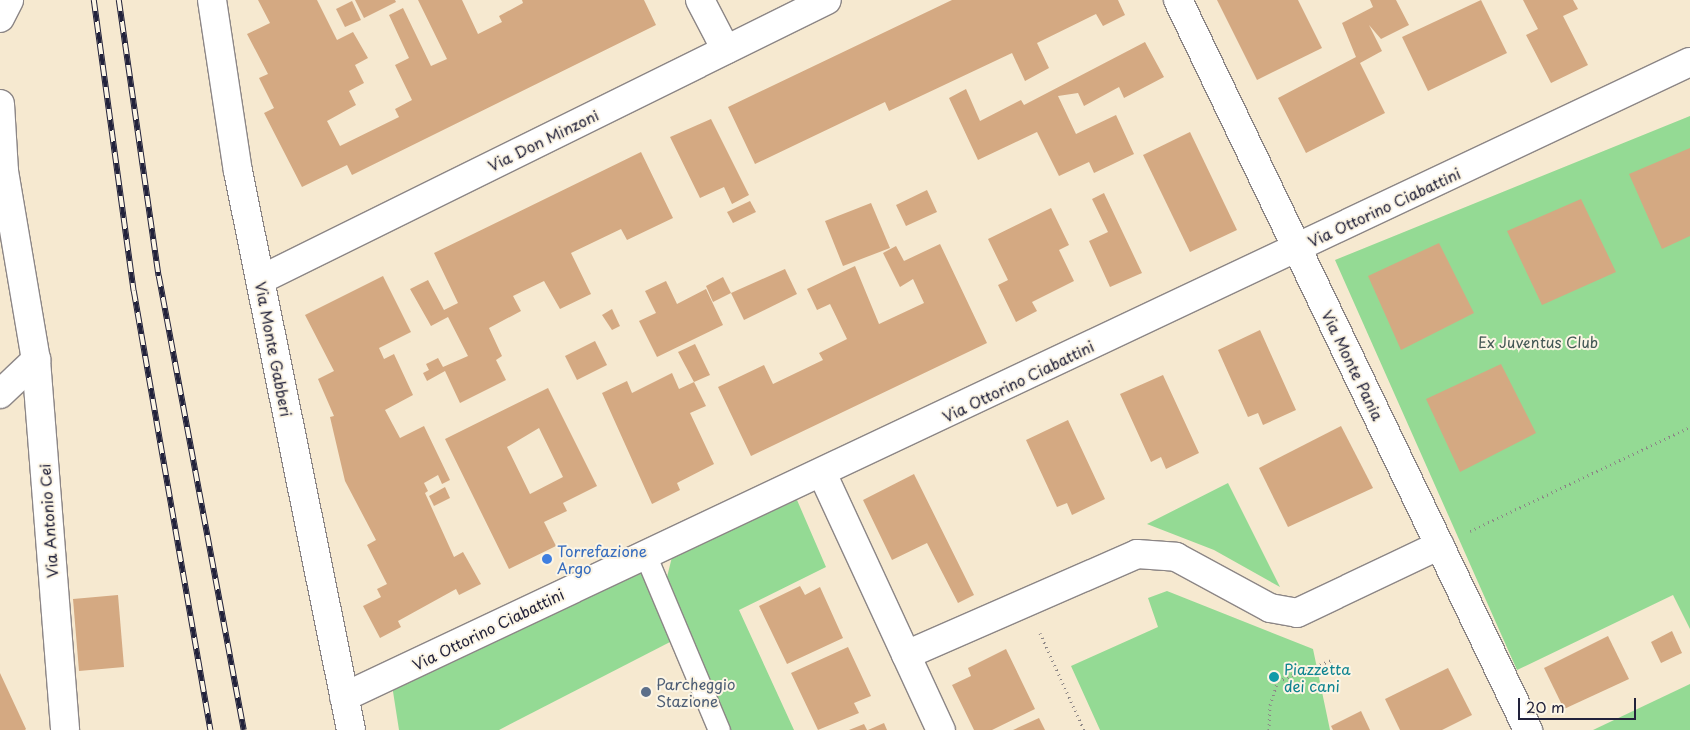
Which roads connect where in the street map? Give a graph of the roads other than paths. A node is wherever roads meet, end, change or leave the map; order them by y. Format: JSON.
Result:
{"nodes":[{"id":1,"x":9,"y":0,"type":"edge"},
{"id":2,"x":212,"y":0,"type":"edge"},
{"id":3,"x":700,"y":0,"type":"edge"},
{"id":4,"x":827,"y":0,"type":"edge"},
{"id":5,"x":1178,"y":0,"type":"edge"},
{"id":6,"x":0,"y":18,"type":"edge"},
{"id":7,"x":726,"y":50,"type":"junction"},
{"id":8,"x":1690,"y":62,"type":"edge"},
{"id":9,"x":0,"y":104,"type":"edge"},
{"id":10,"x":1296,"y":248,"type":"junction"},
{"id":11,"x":0,"y":253,"type":"edge"},
{"id":12,"x":260,"y":280,"type":"junction"},
{"id":13,"x":29,"y":313,"type":"junction"},
{"id":14,"x":36,"y":360,"type":"junction"},
{"id":15,"x":0,"y":394,"type":"edge"},
{"id":16,"x":823,"y":475,"type":"junction"},
{"id":17,"x":1440,"y":545,"type":"junction"},
{"id":18,"x":646,"y":554,"type":"junction"},
{"id":19,"x":906,"y":655,"type":"junction"},
{"id":20,"x":344,"y":697,"type":"junction"},
{"id":21,"x":65,"y":730,"type":"edge"},
{"id":22,"x":351,"y":730,"type":"edge"},
{"id":23,"x":719,"y":730,"type":"edge"},
{"id":24,"x":942,"y":730,"type":"edge"},
{"id":25,"x":1528,"y":730,"type":"edge"}],
"edges":[{"from":1,"to":6,"type":"street"},
{"from":2,"to":12,"type":"street","name":"Via Monte Gabberi"},
{"from":3,"to":7,"type":"street"},
{"from":4,"to":7,"type":"street","name":"Via Don Minzoni"},
{"from":5,"to":10,"type":"street","name":"Via Monte Pania"},
{"from":7,"to":12,"type":"street","name":"Via Don Minzoni"},
{"from":8,"to":10,"type":"street","name":"Via Ottorino Ciabattini"},
{"from":9,"to":13,"type":"street","name":"Via Antonio Cei"},
{"from":10,"to":16,"type":"street","name":"Via Ottorino Ciabattini"},
{"from":10,"to":17,"type":"street","name":"Via Monte Pania"},
{"from":11,"to":13,"type":"street","name":"Via Antonio Cei"},
{"from":12,"to":20,"type":"street","name":"Via Monte Gabberi"},
{"from":13,"to":14,"type":"street","name":"Via Antonio Cei"},
{"from":14,"to":15,"type":"street"},
{"from":14,"to":21,"type":"street","name":"Via Antonio Cei"},
{"from":16,"to":18,"type":"street","name":"Via Ottorino Ciabattini"},
{"from":16,"to":19,"type":"street"},
{"from":17,"to":19,"type":"street"},
{"from":17,"to":25,"type":"street","name":"Via Monte Pania"},
{"from":18,"to":20,"type":"street","name":"Via Ottorino Ciabattini"},
{"from":18,"to":23,"type":"lane"},
{"from":19,"to":24,"type":"street"},
{"from":20,"to":22,"type":"street","name":"Via Monte Gabberi"}]}
